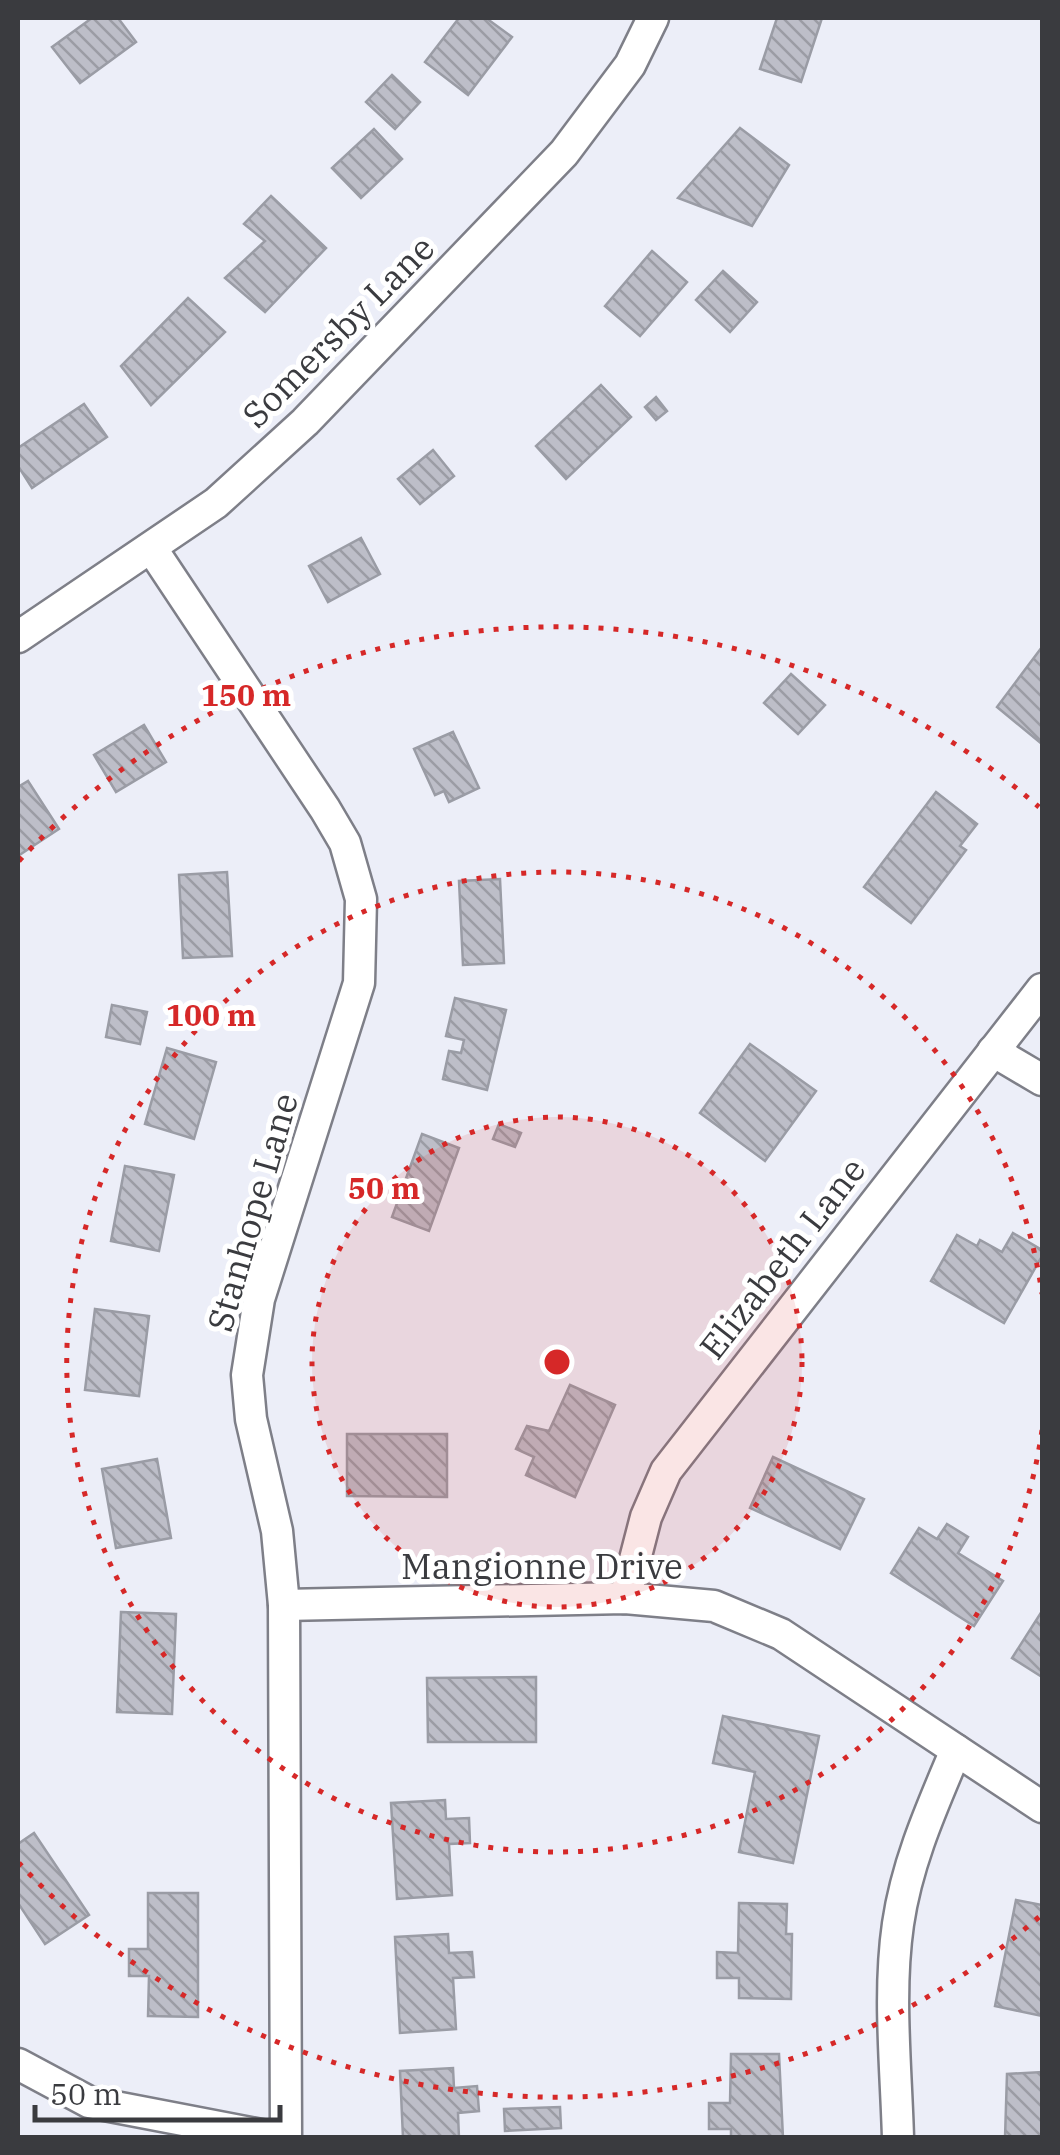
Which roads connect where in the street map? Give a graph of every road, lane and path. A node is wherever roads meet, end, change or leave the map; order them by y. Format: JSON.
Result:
{"nodes":[{"id":1,"x":654,"y":18,"type":"edge"},
{"id":2,"x":152,"y":549,"type":"junction"},
{"id":3,"x":18,"y":637,"type":"edge"},
{"id":4,"x":1042,"y":989,"type":"edge"},
{"id":5,"x":994,"y":1051,"type":"junction"},
{"id":6,"x":1042,"y":1080,"type":"edge"},
{"id":7,"x":626,"y":1598,"type":"junction"},
{"id":8,"x":284,"y":1605,"type":"junction"},
{"id":9,"x":956,"y":1750,"type":"junction"},
{"id":10,"x":1042,"y":1807,"type":"edge"},
{"id":11,"x":18,"y":2064,"type":"edge"},
{"id":12,"x":276,"y":2138,"type":"edge"},
{"id":13,"x":286,"y":2138,"type":"edge"},
{"id":14,"x":898,"y":2138,"type":"edge"}],
"edges":[{"from":1,"to":2,"type":"street","name":"Somersby Lane"},
{"from":2,"to":3,"type":"street","name":"Somersby Lane"},
{"from":2,"to":8,"type":"street","name":"Stanhope Lane"},
{"from":4,"to":5,"type":"street","name":"Elizabeth Lane"},
{"from":5,"to":6,"type":"street"},
{"from":5,"to":7,"type":"street","name":"Elizabeth Lane"},
{"from":7,"to":8,"type":"street","name":"Mangionne Drive"},
{"from":7,"to":9,"type":"street","name":"Mangionne Drive"},
{"from":8,"to":13,"type":"street","name":"Stanhope Lane"},
{"from":9,"to":10,"type":"street","name":"Mangionne Drive"},
{"from":9,"to":14,"type":"street"},
{"from":11,"to":12,"type":"street"}]}
